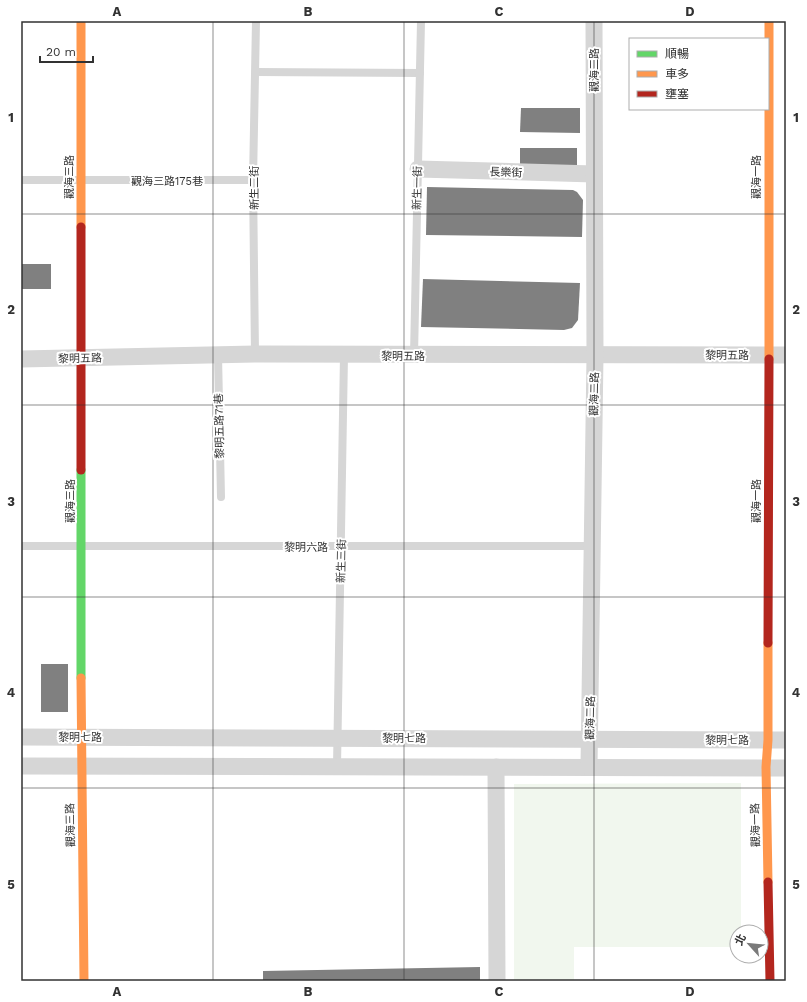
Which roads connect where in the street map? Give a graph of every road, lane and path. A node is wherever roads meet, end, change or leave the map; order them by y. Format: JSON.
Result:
{"nodes":[{"id":1,"x":81,"y":21,"type":"edge"},
{"id":2,"x":256,"y":21,"type":"edge"},
{"id":3,"x":421,"y":21,"type":"edge"},
{"id":4,"x":594,"y":21,"type":"edge"},
{"id":5,"x":768,"y":21,"type":"edge"},
{"id":6,"x":768,"y":38,"type":"edge"},
{"id":7,"x":256,"y":72,"type":"junction"},
{"id":8,"x":420,"y":73,"type":"junction"},
{"id":9,"x":768,"y":110,"type":"edge"},
{"id":10,"x":418,"y":169,"type":"junction"},
{"id":11,"x":594,"y":174,"type":"junction"},
{"id":12,"x":21,"y":180,"type":"edge"},
{"id":13,"x":253,"y":180,"type":"junction"},
{"id":14,"x":81,"y":181,"type":"junction"},
{"id":15,"x":255,"y":354,"type":"junction"},
{"id":16,"x":218,"y":355,"type":"junction"},
{"id":17,"x":344,"y":355,"type":"junction"},
{"id":18,"x":768,"y":355,"type":"junction"},
{"id":19,"x":786,"y":355,"type":"edge"},
{"id":20,"x":414,"y":356,"type":"junction"},
{"id":21,"x":595,"y":356,"type":"junction"},
{"id":22,"x":82,"y":358,"type":"junction"},
{"id":23,"x":21,"y":359,"type":"edge"},
{"id":24,"x":221,"y":497,"type":"dead end"},
{"id":25,"x":21,"y":546,"type":"edge"},
{"id":26,"x":592,"y":546,"type":"junction"},
{"id":27,"x":82,"y":547,"type":"junction"},
{"id":28,"x":342,"y":547,"type":"junction"},
{"id":29,"x":21,"y":737,"type":"edge"},
{"id":30,"x":82,"y":737,"type":"junction"},
{"id":31,"x":337,"y":738,"type":"junction"},
{"id":32,"x":590,"y":739,"type":"junction"},
{"id":33,"x":768,"y":740,"type":"junction"},
{"id":34,"x":786,"y":740,"type":"edge"},
{"id":35,"x":21,"y":766,"type":"edge"},
{"id":36,"x":81,"y":766,"type":"junction"},
{"id":37,"x":337,"y":767,"type":"junction"},
{"id":38,"x":496,"y":767,"type":"junction"},
{"id":39,"x":589,"y":767,"type":"junction"},
{"id":40,"x":766,"y":768,"type":"junction"},
{"id":41,"x":786,"y":768,"type":"edge"},
{"id":42,"x":84,"y":981,"type":"edge"},
{"id":43,"x":497,"y":981,"type":"edge"},
{"id":44,"x":770,"y":981,"type":"edge"}],
"edges":[{"from":1,"to":14,"type":"street","name":"觀海三路"},
{"from":2,"to":7,"type":"lane","name":"新生二街"},
{"from":3,"to":8,"type":"lane","name":"新生一街"},
{"from":4,"to":11,"type":"street","name":"觀海二路"},
{"from":5,"to":6,"type":"street","name":"觀海一路"},
{"from":7,"to":8,"type":"lane"},
{"from":7,"to":13,"type":"lane","name":"新生二街"},
{"from":8,"to":10,"type":"lane","name":"新生一街"},
{"from":9,"to":18,"type":"street","name":"觀海一路"},
{"from":10,"to":11,"type":"street","name":"長樂街"},
{"from":10,"to":20,"type":"lane","name":"新生一街"},
{"from":11,"to":21,"type":"street","name":"觀海二路"},
{"from":12,"to":14,"type":"lane","name":"觀海三路175巷"},
{"from":13,"to":14,"type":"lane","name":"觀海三路175巷"},
{"from":13,"to":15,"type":"lane","name":"新生二街"},
{"from":14,"to":22,"type":"street","name":"觀海三路"},
{"from":15,"to":16,"type":"street","name":"黎明五路"},
{"from":15,"to":17,"type":"street","name":"黎明五路"},
{"from":16,"to":22,"type":"street","name":"黎明五路"},
{"from":16,"to":24,"type":"lane","name":"黎明五路71巷"},
{"from":17,"to":20,"type":"street","name":"黎明五路"},
{"from":17,"to":28,"type":"lane","name":"新生三街"},
{"from":18,"to":19,"type":"street","name":"黎明五路"},
{"from":18,"to":21,"type":"street","name":"黎明五路"},
{"from":18,"to":33,"type":"street","name":"觀海一路"},
{"from":20,"to":21,"type":"street","name":"黎明五路"},
{"from":21,"to":26,"type":"street","name":"觀海二路"},
{"from":22,"to":23,"type":"street","name":"黎明五路"},
{"from":22,"to":27,"type":"street","name":"觀海三路"},
{"from":25,"to":27,"type":"lane","name":"黎明六路"},
{"from":26,"to":28,"type":"lane","name":"黎明六路"},
{"from":26,"to":32,"type":"street","name":"觀海二路"},
{"from":27,"to":28,"type":"lane","name":"黎明六路"},
{"from":27,"to":30,"type":"street","name":"觀海三路"},
{"from":28,"to":31,"type":"lane","name":"新生三街"},
{"from":29,"to":30,"type":"street","name":"黎明七路"},
{"from":30,"to":31,"type":"street","name":"黎明七路"},
{"from":30,"to":36,"type":"street","name":"觀海三路"},
{"from":31,"to":32,"type":"street","name":"黎明七路"},
{"from":31,"to":37,"type":"lane","name":"新生三街"},
{"from":32,"to":33,"type":"street","name":"黎明七路"},
{"from":32,"to":39,"type":"street","name":"觀海二路"},
{"from":33,"to":34,"type":"street","name":"黎明七路"},
{"from":33,"to":40,"type":"street","name":"觀海一路"},
{"from":35,"to":36,"type":"street"},
{"from":36,"to":37,"type":"street"},
{"from":36,"to":42,"type":"street","name":"觀海三路"},
{"from":37,"to":38,"type":"street"},
{"from":38,"to":39,"type":"street"},
{"from":38,"to":43,"type":"street"},
{"from":39,"to":40,"type":"street"},
{"from":40,"to":41,"type":"street"},
{"from":40,"to":44,"type":"street","name":"觀海一路"}]}
